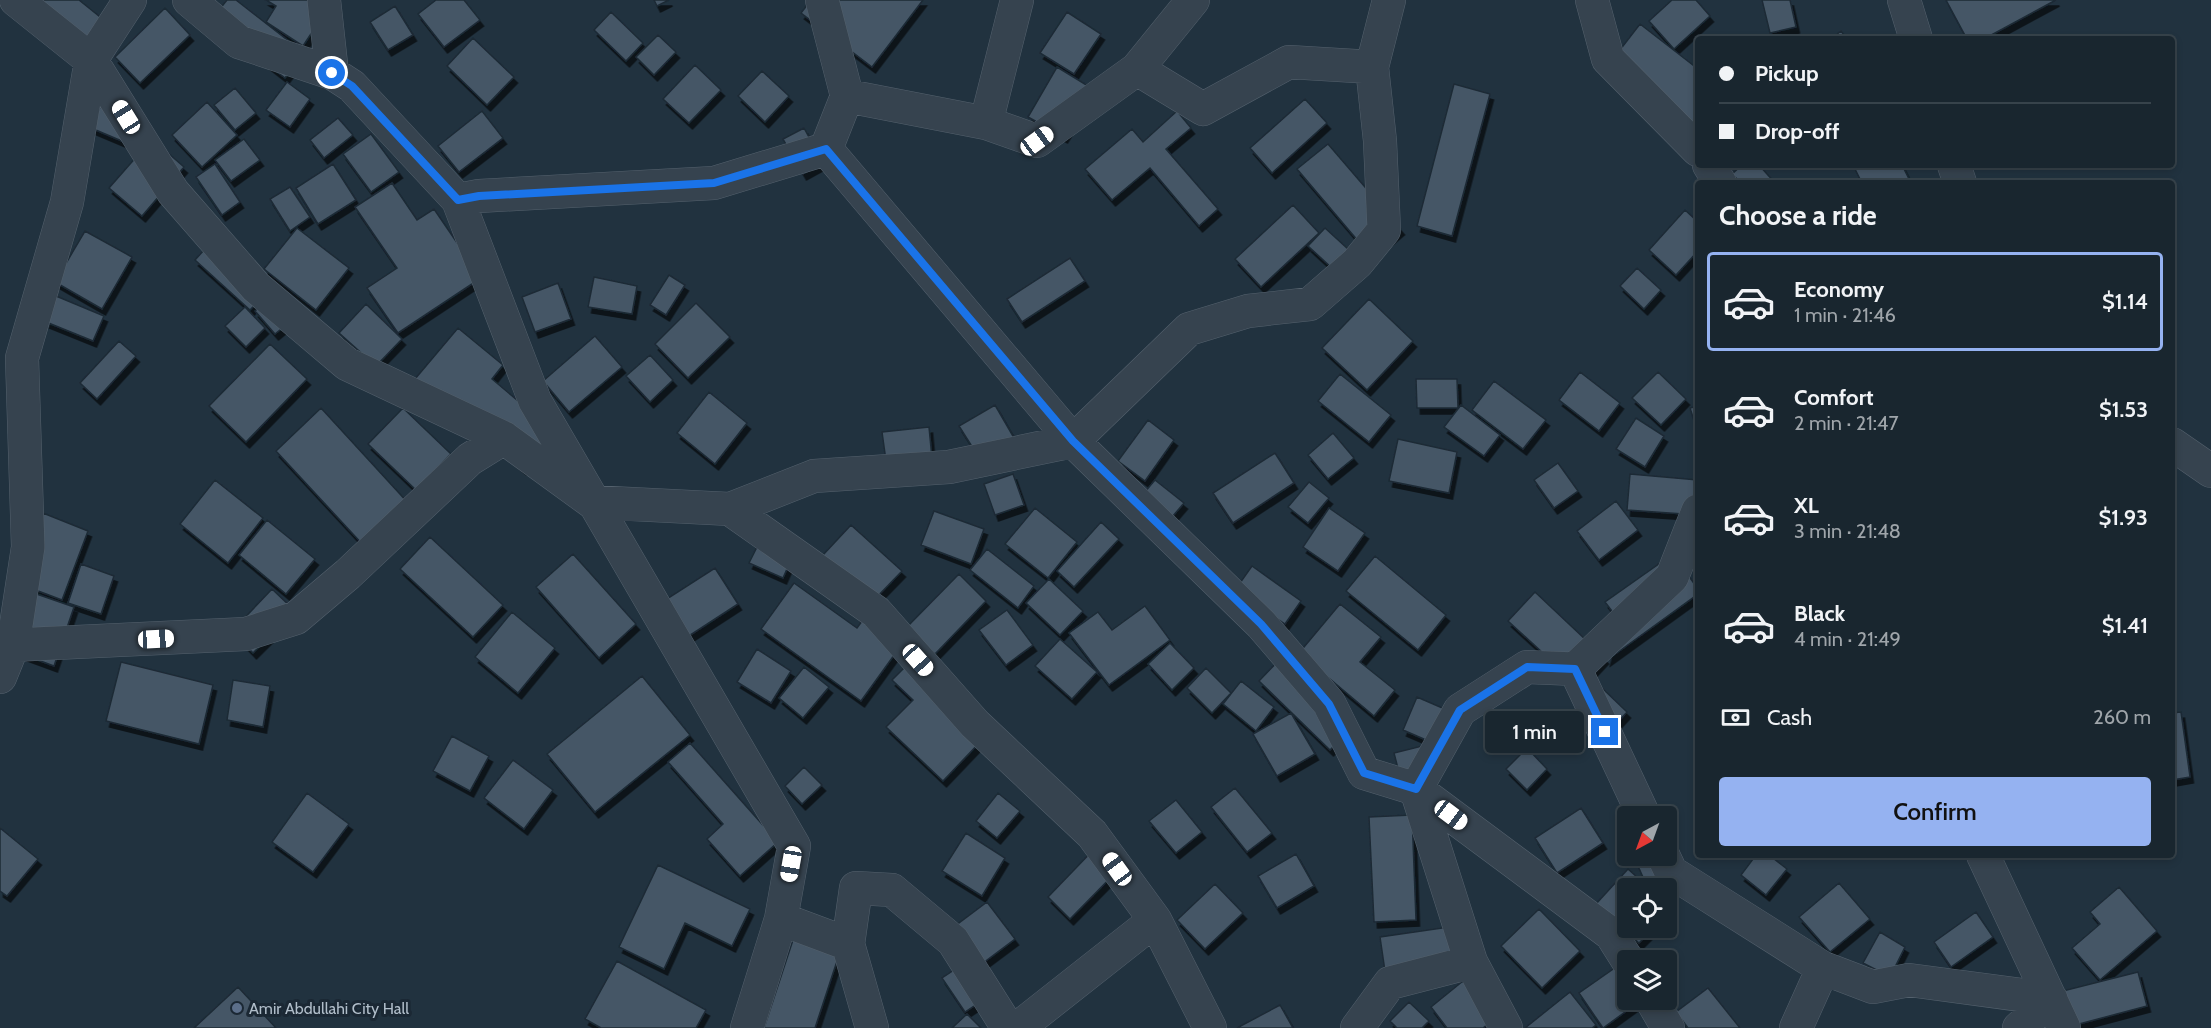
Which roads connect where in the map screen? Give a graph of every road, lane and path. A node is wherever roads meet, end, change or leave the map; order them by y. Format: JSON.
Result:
{"nodes":[{"id":1,"x":16,"y":0,"type":"edge"},
{"id":2,"x":130,"y":0,"type":"edge"},
{"id":3,"x":189,"y":0,"type":"edge"},
{"id":4,"x":324,"y":0,"type":"edge"},
{"id":5,"x":822,"y":0,"type":"edge"},
{"id":6,"x":1017,"y":0,"type":"edge"},
{"id":7,"x":1193,"y":0,"type":"edge"},
{"id":8,"x":1389,"y":0,"type":"edge"},
{"id":9,"x":1592,"y":0,"type":"edge"},
{"id":10,"x":1904,"y":0,"type":"edge"},
{"id":11,"x":1915,"y":36,"type":"edge"},
{"id":12,"x":91,"y":60,"type":"junction"},
{"id":13,"x":1372,"y":67,"type":"junction"},
{"id":14,"x":1137,"y":69,"type":"junction"},
{"id":15,"x":332,"y":73,"type":"junction"},
{"id":16,"x":847,"y":96,"type":"junction"},
{"id":17,"x":986,"y":123,"type":"junction"},
{"id":18,"x":1695,"y":147,"type":"edge"},
{"id":19,"x":826,"y":149,"type":"junction"},
{"id":20,"x":458,"y":200,"type":"junction"},
{"id":21,"x":504,"y":438,"type":"junction"},
{"id":22,"x":1073,"y":441,"type":"junction"},
{"id":23,"x":2175,"y":446,"type":"edge"},
{"id":24,"x":2211,"y":471,"type":"edge"},
{"id":25,"x":592,"y":502,"type":"junction"},
{"id":26,"x":730,"y":509,"type":"junction"},
{"id":27,"x":1695,"y":519,"type":"edge"},
{"id":28,"x":13,"y":645,"type":"junction"},
{"id":29,"x":1575,"y":669,"type":"junction"},
{"id":30,"x":0,"y":677,"type":"edge"},
{"id":31,"x":1416,"y":789,"type":"junction"},
{"id":32,"x":1639,"y":806,"type":"edge"},
{"id":33,"x":1984,"y":858,"type":"edge"},
{"id":34,"x":1663,"y":872,"type":"edge"},
{"id":35,"x":781,"y":919,"type":"junction"},
{"id":36,"x":1155,"y":920,"type":"junction"},
{"id":37,"x":1617,"y":924,"type":"edge"},
{"id":38,"x":848,"y":944,"type":"junction"},
{"id":39,"x":1471,"y":962,"type":"junction"},
{"id":40,"x":1823,"y":968,"type":"junction"},
{"id":41,"x":1657,"y":1010,"type":"edge"},
{"id":42,"x":2057,"y":1014,"type":"edge"},
{"id":43,"x":747,"y":1028,"type":"edge"},
{"id":44,"x":872,"y":1028,"type":"edge"},
{"id":45,"x":1008,"y":1028,"type":"edge"},
{"id":46,"x":1018,"y":1028,"type":"edge"},
{"id":47,"x":1210,"y":1028,"type":"edge"},
{"id":48,"x":1357,"y":1028,"type":"edge"},
{"id":49,"x":1506,"y":1028,"type":"edge"},
{"id":50,"x":1668,"y":1028,"type":"edge"},
{"id":51,"x":1796,"y":1028,"type":"edge"},
{"id":52,"x":2019,"y":1028,"type":"edge"}],
"edges":[{"from":1,"to":12,"type":"street"},
{"from":2,"to":12,"type":"street"},
{"from":3,"to":15,"type":"street"},
{"from":4,"to":15,"type":"street"},
{"from":5,"to":16,"type":"street"},
{"from":6,"to":17,"type":"street"},
{"from":7,"to":14,"type":"street"},
{"from":8,"to":13,"type":"street"},
{"from":9,"to":18,"type":"street"},
{"from":10,"to":11,"type":"street"},
{"from":12,"to":21,"type":"street"},
{"from":12,"to":28,"type":"street"},
{"from":13,"to":14,"type":"street"},
{"from":13,"to":22,"type":"street"},
{"from":14,"to":17,"type":"street"},
{"from":15,"to":20,"type":"street"},
{"from":16,"to":17,"type":"street"},
{"from":16,"to":19,"type":"street"},
{"from":19,"to":20,"type":"street"},
{"from":19,"to":22,"type":"street"},
{"from":20,"to":25,"type":"street"},
{"from":21,"to":25,"type":"street"},
{"from":21,"to":28,"type":"street"},
{"from":22,"to":26,"type":"street"},
{"from":22,"to":31,"type":"street"},
{"from":23,"to":24,"type":"street"},
{"from":25,"to":26,"type":"street"},
{"from":25,"to":35,"type":"street"},
{"from":26,"to":36,"type":"street"},
{"from":27,"to":29,"type":"street"},
{"from":28,"to":30,"type":"street"},
{"from":29,"to":31,"type":"street"},
{"from":29,"to":32,"type":"street"},
{"from":31,"to":37,"type":"street"},
{"from":31,"to":39,"type":"street"},
{"from":33,"to":42,"type":"street"},
{"from":34,"to":40,"type":"street"},
{"from":35,"to":38,"type":"street"},
{"from":35,"to":43,"type":"street"},
{"from":36,"to":46,"type":"street"},
{"from":36,"to":47,"type":"street"},
{"from":38,"to":44,"type":"street"},
{"from":38,"to":45,"type":"street"},
{"from":39,"to":48,"type":"street"},
{"from":39,"to":49,"type":"street"},
{"from":40,"to":42,"type":"street"},
{"from":40,"to":51,"type":"street"},
{"from":41,"to":50,"type":"street"},
{"from":42,"to":52,"type":"street"}]}
